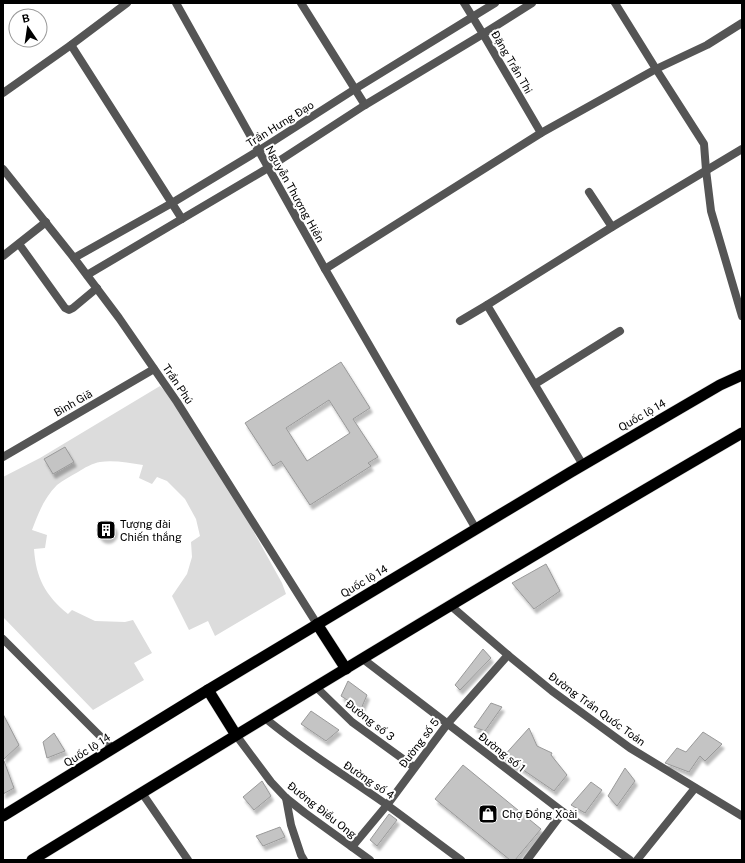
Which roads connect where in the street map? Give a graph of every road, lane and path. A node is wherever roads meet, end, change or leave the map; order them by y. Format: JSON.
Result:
{"nodes":[{"id":1,"x":127,"y":3,"type":"edge"},
{"id":2,"x":176,"y":3,"type":"edge"},
{"id":3,"x":301,"y":3,"type":"edge"},
{"id":4,"x":464,"y":3,"type":"edge"},
{"id":5,"x":495,"y":3,"type":"edge"},
{"id":6,"x":532,"y":3,"type":"edge"},
{"id":7,"x":615,"y":3,"type":"edge"},
{"id":8,"x":473,"y":17,"type":"junction"},
{"id":9,"x":742,"y":23,"type":"edge"},
{"id":10,"x":483,"y":34,"type":"junction"},
{"id":11,"x":71,"y":45,"type":"junction"},
{"id":12,"x":656,"y":70,"type":"junction"},
{"id":13,"x":355,"y":89,"type":"junction"},
{"id":14,"x":3,"y":93,"type":"edge"},
{"id":15,"x":365,"y":105,"type":"junction"},
{"id":16,"x":540,"y":133,"type":"junction"},
{"id":17,"x":742,"y":150,"type":"edge"},
{"id":18,"x":258,"y":151,"type":"junction"},
{"id":19,"x":268,"y":168,"type":"junction"},
{"id":20,"x":3,"y":169,"type":"edge"},
{"id":21,"x":706,"y":170,"type":"junction"},
{"id":22,"x":589,"y":192,"type":"dead end"},
{"id":23,"x":172,"y":203,"type":"junction"},
{"id":24,"x":182,"y":219,"type":"junction"},
{"id":25,"x":46,"y":222,"type":"junction"},
{"id":26,"x":612,"y":227,"type":"junction"},
{"id":27,"x":19,"y":244,"type":"junction"},
{"id":28,"x":3,"y":256,"type":"edge"},
{"id":29,"x":74,"y":258,"type":"junction"},
{"id":30,"x":325,"y":269,"type":"junction"},
{"id":31,"x":87,"y":275,"type":"junction"},
{"id":32,"x":97,"y":288,"type":"junction"},
{"id":33,"x":487,"y":306,"type":"junction"},
{"id":34,"x":742,"y":316,"type":"edge"},
{"id":35,"x":460,"y":321,"type":"dead end"},
{"id":36,"x":620,"y":331,"type":"dead end"},
{"id":37,"x":154,"y":369,"type":"junction"},
{"id":38,"x":742,"y":375,"type":"edge"},
{"id":39,"x":535,"y":384,"type":"junction"},
{"id":40,"x":742,"y":433,"type":"edge"},
{"id":41,"x":3,"y":457,"type":"edge"},
{"id":42,"x":583,"y":465,"type":"junction"},
{"id":43,"x":476,"y":529,"type":"junction"},
{"id":44,"x":451,"y":606,"type":"junction"},
{"id":45,"x":318,"y":624,"type":"junction"},
{"id":46,"x":3,"y":639,"type":"edge"},
{"id":47,"x":508,"y":655,"type":"junction"},
{"id":48,"x":362,"y":659,"type":"junction"},
{"id":49,"x":346,"y":669,"type":"junction"},
{"id":50,"x":316,"y":687,"type":"junction"},
{"id":51,"x":208,"y":690,"type":"junction"},
{"id":52,"x":265,"y":718,"type":"junction"},
{"id":53,"x":448,"y":723,"type":"junction"},
{"id":54,"x":236,"y":735,"type":"junction"},
{"id":55,"x":113,"y":749,"type":"junction"},
{"id":56,"x":414,"y":767,"type":"junction"},
{"id":57,"x":695,"y":788,"type":"junction"},
{"id":58,"x":142,"y":793,"type":"junction"},
{"id":59,"x":286,"y":798,"type":"junction"},
{"id":60,"x":387,"y":805,"type":"junction"},
{"id":61,"x":563,"y":812,"type":"junction"},
{"id":62,"x":3,"y":816,"type":"edge"},
{"id":63,"x":742,"y":816,"type":"edge"},
{"id":64,"x":352,"y":847,"type":"junction"},
{"id":65,"x":32,"y":860,"type":"edge"},
{"id":66,"x":188,"y":860,"type":"edge"},
{"id":67,"x":304,"y":860,"type":"edge"},
{"id":68,"x":370,"y":860,"type":"edge"},
{"id":69,"x":461,"y":860,"type":"edge"},
{"id":70,"x":527,"y":860,"type":"edge"},
{"id":71,"x":630,"y":860,"type":"edge"},
{"id":72,"x":637,"y":860,"type":"edge"}],
"edges":[{"from":1,"to":11,"type":"street"},
{"from":2,"to":18,"type":"street","name":"Nguyễn Thượng Hiền"},
{"from":3,"to":13,"type":"street"},
{"from":4,"to":8,"type":"street","name":"Đặng Trần Thi"},
{"from":5,"to":8,"type":"street","name":"Trần Hưng Đạo"},
{"from":6,"to":10,"type":"street"},
{"from":7,"to":12,"type":"street"},
{"from":8,"to":10,"type":"street","name":"Đặng Trần Thi"},
{"from":8,"to":13,"type":"street","name":"Trần Hưng Đạo"},
{"from":9,"to":12,"type":"street"},
{"from":10,"to":15,"type":"street"},
{"from":10,"to":16,"type":"street","name":"Đặng Trần Thi"},
{"from":11,"to":14,"type":"street"},
{"from":11,"to":23,"type":"street"},
{"from":12,"to":16,"type":"street"},
{"from":12,"to":21,"type":"street"},
{"from":13,"to":15,"type":"street"},
{"from":13,"to":18,"type":"street","name":"Trần Hưng Đạo"},
{"from":15,"to":19,"type":"street"},
{"from":16,"to":30,"type":"street"},
{"from":17,"to":21,"type":"street"},
{"from":18,"to":19,"type":"street","name":"Nguyễn Thượng Hiền"},
{"from":18,"to":23,"type":"street","name":"Trần Hưng Đạo"},
{"from":19,"to":24,"type":"street"},
{"from":19,"to":30,"type":"street","name":"Nguyễn Thượng Hiền"},
{"from":20,"to":25,"type":"street","name":"Trần Phú"},
{"from":21,"to":26,"type":"street"},
{"from":21,"to":34,"type":"street"},
{"from":22,"to":26,"type":"street"},
{"from":23,"to":24,"type":"street"},
{"from":23,"to":29,"type":"street","name":"Trần Hưng Đạo"},
{"from":24,"to":31,"type":"street"},
{"from":25,"to":27,"type":"street"},
{"from":25,"to":29,"type":"street","name":"Trần Phú"},
{"from":26,"to":33,"type":"street"},
{"from":27,"to":28,"type":"street"},
{"from":27,"to":32,"type":"street"},
{"from":29,"to":31,"type":"street","name":"Trần Phú"},
{"from":30,"to":43,"type":"street","name":"Nguyễn Thượng Hiền"},
{"from":31,"to":32,"type":"street","name":"Trần Phú"},
{"from":32,"to":37,"type":"street","name":"Trần Phú"},
{"from":33,"to":35,"type":"street"},
{"from":33,"to":39,"type":"street"},
{"from":36,"to":39,"type":"street"},
{"from":37,"to":41,"type":"street","name":"Bình Giã"},
{"from":37,"to":45,"type":"street","name":"Trần Phú"},
{"from":38,"to":42,"type":"highway","name":"Quốc lộ 14"},
{"from":39,"to":42,"type":"street"},
{"from":40,"to":44,"type":"highway"},
{"from":42,"to":43,"type":"highway","name":"Quốc lộ 14"},
{"from":43,"to":45,"type":"highway","name":"Quốc lộ 14"},
{"from":44,"to":47,"type":"street","name":"Đường Trần Quốc Toản"},
{"from":44,"to":48,"type":"highway"},
{"from":45,"to":49,"type":"highway"},
{"from":45,"to":51,"type":"highway","name":"Quốc lộ 14"},
{"from":46,"to":55,"type":"street"},
{"from":47,"to":53,"type":"street","name":"Đường số 5"},
{"from":47,"to":57,"type":"street","name":"Đường Trần Quốc Toản"},
{"from":48,"to":49,"type":"highway"},
{"from":48,"to":53,"type":"street","name":"Đường số 1"},
{"from":49,"to":50,"type":"highway"},
{"from":50,"to":52,"type":"highway"},
{"from":50,"to":56,"type":"street","name":"Đường số 3"},
{"from":51,"to":54,"type":"highway"},
{"from":51,"to":55,"type":"highway","name":"Quốc lộ 14"},
{"from":52,"to":54,"type":"highway"},
{"from":52,"to":60,"type":"street","name":"Đường số 4"},
{"from":53,"to":56,"type":"street","name":"Đường số 5"},
{"from":53,"to":61,"type":"street","name":"Đường số 1"},
{"from":54,"to":58,"type":"highway"},
{"from":54,"to":59,"type":"street","name":"Đường Điểu Ong"},
{"from":55,"to":62,"type":"highway","name":"Quốc lộ 14"},
{"from":56,"to":60,"type":"street","name":"Đường số 5"},
{"from":57,"to":63,"type":"street","name":"Đường Trần Quốc Toản"},
{"from":57,"to":72,"type":"street"},
{"from":58,"to":65,"type":"highway"},
{"from":58,"to":66,"type":"street"},
{"from":59,"to":64,"type":"street","name":"Đường Điểu Ong"},
{"from":59,"to":67,"type":"street"},
{"from":60,"to":64,"type":"street","name":"Đường số 5"},
{"from":60,"to":69,"type":"street","name":"Đường số 4"},
{"from":61,"to":70,"type":"street"},
{"from":61,"to":71,"type":"street","name":"Đường số 1"},
{"from":64,"to":68,"type":"street","name":"Đường Điểu Ong"}]}
